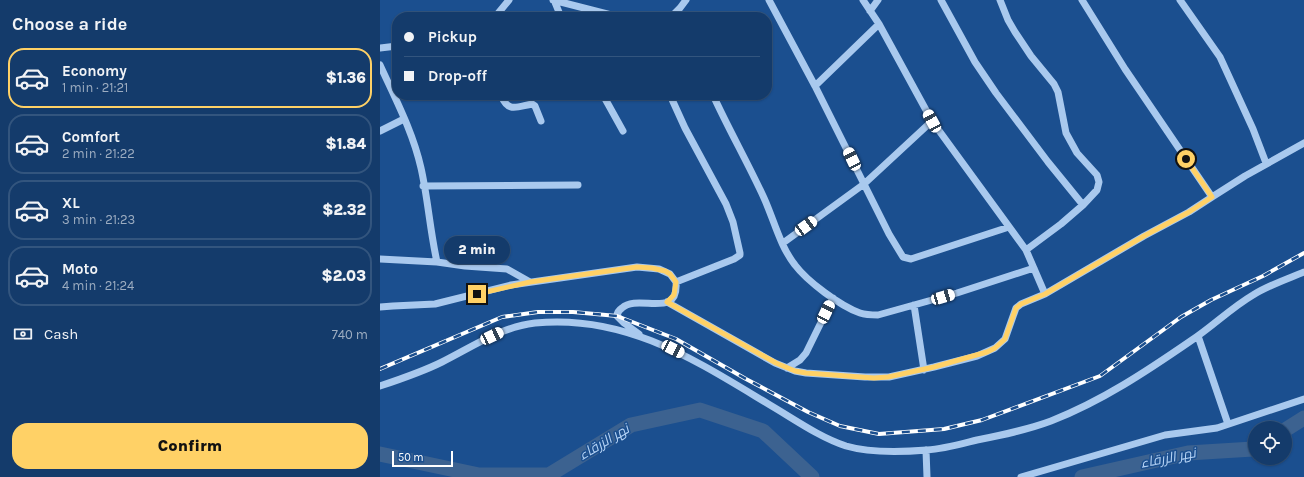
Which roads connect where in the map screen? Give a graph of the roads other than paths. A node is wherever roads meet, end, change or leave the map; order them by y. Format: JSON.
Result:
{"nodes":[{"id":1,"x":509,"y":0,"type":"edge"},
{"id":2,"x":554,"y":0,"type":"edge"},
{"id":3,"x":686,"y":0,"type":"edge"},
{"id":4,"x":769,"y":0,"type":"edge"},
{"id":5,"x":863,"y":0,"type":"edge"},
{"id":6,"x":878,"y":0,"type":"edge"},
{"id":7,"x":941,"y":0,"type":"edge"},
{"id":8,"x":1000,"y":0,"type":"edge"},
{"id":9,"x":1082,"y":0,"type":"edge"},
{"id":10,"x":1180,"y":0,"type":"edge"},
{"id":11,"x":870,"y":11,"type":"junction"},
{"id":12,"x":499,"y":12,"type":"edge"},
{"id":13,"x":559,"y":12,"type":"edge"},
{"id":14,"x":598,"y":12,"type":"edge"},
{"id":15,"x":677,"y":12,"type":"edge"},
{"id":16,"x":879,"y":24,"type":"junction"},
{"id":17,"x":392,"y":47,"type":"edge"},
{"id":18,"x":380,"y":48,"type":"edge"},
{"id":19,"x":380,"y":65,"type":"edge"},
{"id":20,"x":815,"y":86,"type":"junction"},
{"id":21,"x":392,"y":92,"type":"edge"},
{"id":22,"x":396,"y":100,"type":"edge"},
{"id":23,"x":504,"y":100,"type":"edge"},
{"id":24,"x":606,"y":100,"type":"edge"},
{"id":25,"x":672,"y":100,"type":"edge"},
{"id":26,"x":716,"y":100,"type":"edge"},
{"id":27,"x":404,"y":119,"type":"junction"},
{"id":28,"x":541,"y":121,"type":"dead end"},
{"id":29,"x":932,"y":121,"type":"junction"},
{"id":30,"x":380,"y":131,"type":"edge"},
{"id":31,"x":623,"y":131,"type":"dead end"},
{"id":32,"x":1304,"y":142,"type":"edge"},
{"id":33,"x":1266,"y":163,"type":"junction"},
{"id":34,"x":864,"y":184,"type":"junction"},
{"id":35,"x":578,"y":185,"type":"dead end"},
{"id":36,"x":423,"y":186,"type":"junction"},
{"id":37,"x":1212,"y":197,"type":"junction"},
{"id":38,"x":1083,"y":204,"type":"junction"},
{"id":39,"x":1010,"y":227,"type":"junction"},
{"id":40,"x":783,"y":243,"type":"junction"},
{"id":41,"x":1026,"y":250,"type":"junction"},
{"id":42,"x":380,"y":259,"type":"edge"},
{"id":43,"x":438,"y":262,"type":"junction"},
{"id":44,"x":1034,"y":268,"type":"junction"},
{"id":45,"x":1304,"y":272,"type":"edge"},
{"id":46,"x":530,"y":282,"type":"junction"},
{"id":47,"x":676,"y":282,"type":"junction"},
{"id":48,"x":1045,"y":294,"type":"junction"},
{"id":49,"x":833,"y":298,"type":"junction"},
{"id":50,"x":667,"y":302,"type":"junction"},
{"id":51,"x":914,"y":305,"type":"junction"},
{"id":52,"x":380,"y":307,"type":"edge"},
{"id":53,"x":1198,"y":336,"type":"junction"},
{"id":54,"x":644,"y":338,"type":"junction"},
{"id":55,"x":787,"y":368,"type":"junction"},
{"id":56,"x":924,"y":370,"type":"junction"},
{"id":57,"x":380,"y":386,"type":"edge"},
{"id":58,"x":1304,"y":399,"type":"edge"},
{"id":59,"x":1228,"y":424,"type":"junction"},
{"id":60,"x":926,"y":450,"type":"junction"},
{"id":61,"x":927,"y":477,"type":"edge"},
{"id":62,"x":1021,"y":477,"type":"edge"}],
"edges":[{"from":1,"to":12,"type":"street"},
{"from":2,"to":13,"type":"street"},
{"from":2,"to":14,"type":"street"},
{"from":3,"to":15,"type":"street"},
{"from":4,"to":20,"type":"street"},
{"from":5,"to":11,"type":"street"},
{"from":6,"to":11,"type":"street"},
{"from":7,"to":38,"type":"street"},
{"from":8,"to":38,"type":"street"},
{"from":9,"to":37,"type":"street"},
{"from":10,"to":33,"type":"street"},
{"from":11,"to":16,"type":"street"},
{"from":16,"to":20,"type":"street"},
{"from":16,"to":29,"type":"street"},
{"from":17,"to":18,"type":"street"},
{"from":19,"to":21,"type":"street"},
{"from":20,"to":34,"type":"street"},
{"from":22,"to":27,"type":"street"},
{"from":23,"to":28,"type":"street"},
{"from":24,"to":31,"type":"street"},
{"from":25,"to":47,"type":"street"},
{"from":26,"to":40,"type":"street"},
{"from":27,"to":30,"type":"street"},
{"from":27,"to":36,"type":"street"},
{"from":29,"to":34,"type":"street"},
{"from":29,"to":39,"type":"street"},
{"from":32,"to":33,"type":"street"},
{"from":33,"to":37,"type":"street"},
{"from":34,"to":39,"type":"street"},
{"from":34,"to":40,"type":"street"},
{"from":35,"to":36,"type":"street"},
{"from":36,"to":43,"type":"street"},
{"from":37,"to":48,"type":"street"},
{"from":38,"to":41,"type":"street"},
{"from":39,"to":41,"type":"street"},
{"from":40,"to":49,"type":"street"},
{"from":41,"to":44,"type":"street"},
{"from":42,"to":43,"type":"street"},
{"from":43,"to":46,"type":"street"},
{"from":44,"to":48,"type":"street"},
{"from":44,"to":51,"type":"street"},
{"from":45,"to":53,"type":"street"},
{"from":46,"to":47,"type":"street"},
{"from":46,"to":52,"type":"street"},
{"from":47,"to":50,"type":"street"},
{"from":48,"to":56,"type":"street"},
{"from":49,"to":51,"type":"street"},
{"from":49,"to":55,"type":"street"},
{"from":50,"to":54,"type":"street"},
{"from":50,"to":55,"type":"street"},
{"from":51,"to":56,"type":"street"},
{"from":53,"to":59,"type":"street"},
{"from":53,"to":60,"type":"street"},
{"from":54,"to":57,"type":"street"},
{"from":54,"to":60,"type":"street"},
{"from":55,"to":56,"type":"street"},
{"from":58,"to":59,"type":"street"},
{"from":59,"to":62,"type":"street"},
{"from":60,"to":61,"type":"street"}]}
